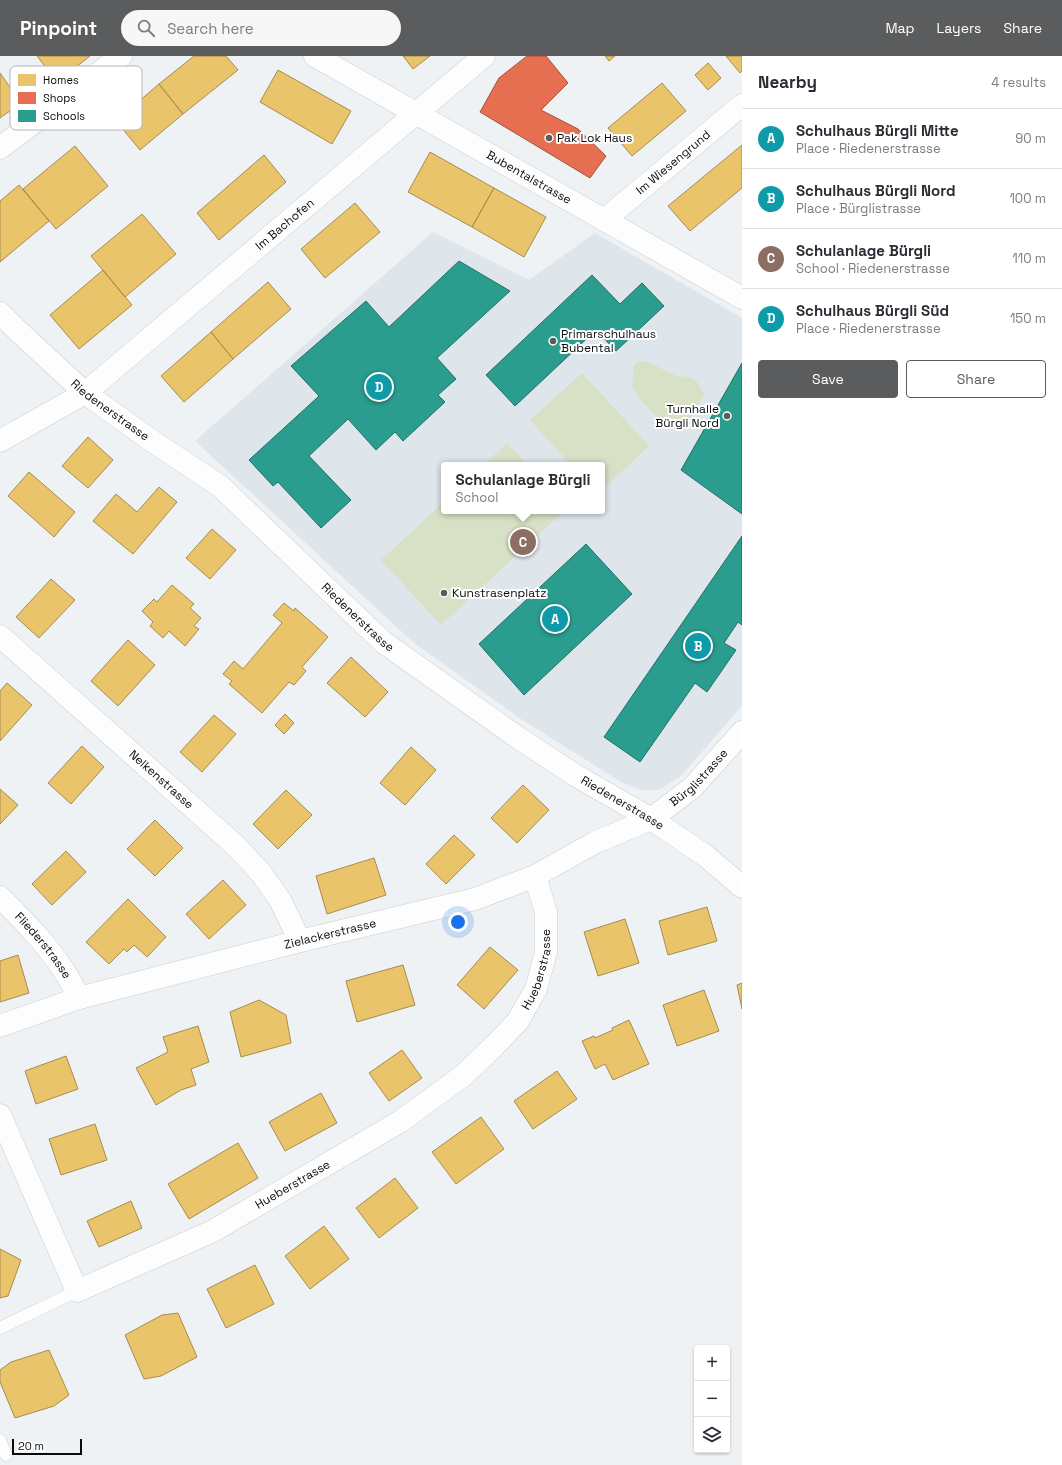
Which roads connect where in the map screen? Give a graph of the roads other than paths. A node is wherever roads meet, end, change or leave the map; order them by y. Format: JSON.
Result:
{"nodes":[{"id":1,"x":121,"y":56,"type":"edge"},
{"id":2,"x":315,"y":56,"type":"edge"},
{"id":3,"x":484,"y":56,"type":"edge"},
{"id":4,"x":108,"y":66,"type":"edge"},
{"id":5,"x":742,"y":105,"type":"edge"},
{"id":6,"x":417,"y":113,"type":"junction"},
{"id":7,"x":24,"y":130,"type":"edge"},
{"id":8,"x":0,"y":148,"type":"edge"},
{"id":9,"x":604,"y":220,"type":"junction"},
{"id":10,"x":742,"y":298,"type":"edge"},
{"id":11,"x":0,"y":313,"type":"edge"},
{"id":12,"x":84,"y":393,"type":"junction"},
{"id":13,"x":0,"y":441,"type":"edge"},
{"id":14,"x":0,"y":636,"type":"edge"},
{"id":15,"x":742,"y":732,"type":"edge"},
{"id":16,"x":651,"y":819,"type":"junction"},
{"id":17,"x":535,"y":876,"type":"junction"},
{"id":18,"x":742,"y":887,"type":"edge"},
{"id":19,"x":0,"y":897,"type":"edge"},
{"id":20,"x":300,"y":941,"type":"junction"},
{"id":21,"x":79,"y":998,"type":"junction"},
{"id":22,"x":0,"y":1026,"type":"edge"},
{"id":23,"x":0,"y":1115,"type":"edge"},
{"id":24,"x":77,"y":1291,"type":"junction"},
{"id":25,"x":0,"y":1328,"type":"edge"},
{"id":26,"x":0,"y":1440,"type":"edge"},
{"id":27,"x":6,"y":1455,"type":"dead end"}],
"edges":[{"from":1,"to":4,"type":"street"},
{"from":2,"to":6,"type":"street","name":"Bubentalstrasse"},
{"from":3,"to":6,"type":"street","name":"Im Bachofen"},
{"from":5,"to":9,"type":"street","name":"Im Wiesengrund"},
{"from":6,"to":9,"type":"street","name":"Bubentalstrasse"},
{"from":6,"to":12,"type":"street","name":"Im Bachofen"},
{"from":7,"to":8,"type":"street"},
{"from":9,"to":10,"type":"street","name":"Bubentalstrasse"},
{"from":11,"to":12,"type":"street","name":"Riedenerstrasse"},
{"from":12,"to":13,"type":"street","name":"Im Bachofen"},
{"from":12,"to":16,"type":"street","name":"Riedenerstrasse"},
{"from":14,"to":20,"type":"street","name":"Nelkenstrasse"},
{"from":15,"to":16,"type":"street","name":"Bürglistrasse"},
{"from":16,"to":17,"type":"street","name":"Zielackerstrasse"},
{"from":16,"to":18,"type":"street","name":"Riedenerstrasse"},
{"from":17,"to":20,"type":"street","name":"Zielackerstrasse"},
{"from":17,"to":24,"type":"street","name":"Hueberstrasse"},
{"from":19,"to":21,"type":"street","name":"Fliederstrasse"},
{"from":20,"to":21,"type":"street","name":"Zielackerstrasse"},
{"from":21,"to":22,"type":"street","name":"Zielackerstrasse"},
{"from":23,"to":24,"type":"street"},
{"from":24,"to":25,"type":"lane"},
{"from":26,"to":27,"type":"lane"}]}
